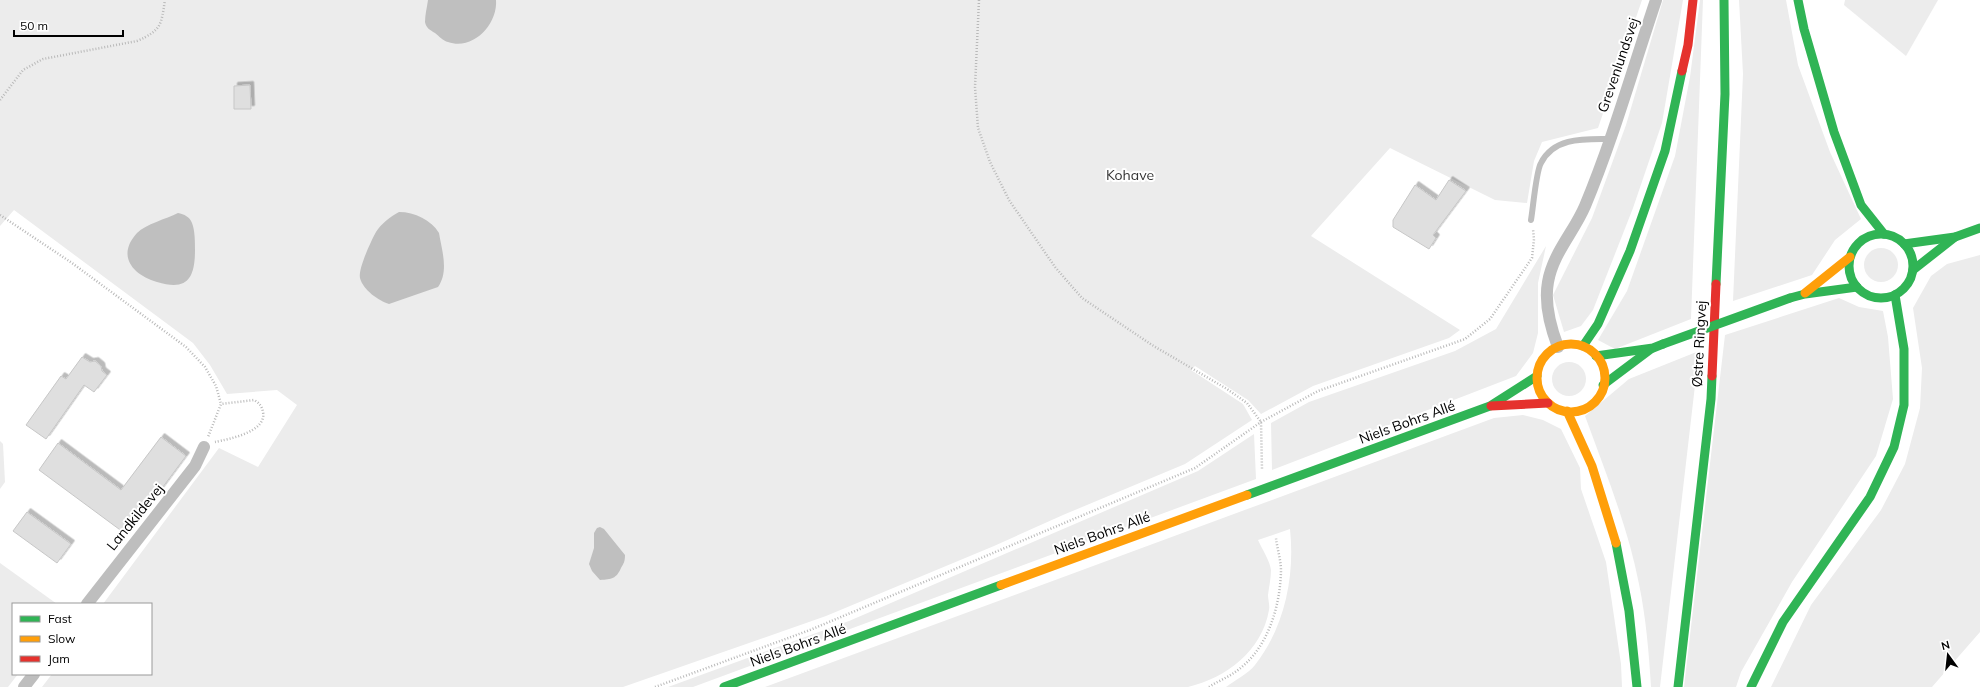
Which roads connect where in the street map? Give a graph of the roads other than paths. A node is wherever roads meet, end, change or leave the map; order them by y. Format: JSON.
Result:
{"nodes":[{"id":1,"x":1656,"y":0,"type":"edge"},
{"id":2,"x":1694,"y":0,"type":"edge"},
{"id":3,"x":1724,"y":0,"type":"edge"},
{"id":4,"x":1798,"y":0,"type":"edge"},
{"id":5,"x":1609,"y":140,"type":"junction"},
{"id":6,"x":1531,"y":220,"type":"road end"},
{"id":7,"x":1980,"y":228,"type":"edge"},
{"id":8,"x":1884,"y":234,"type":"junction"},
{"id":9,"x":1955,"y":236,"type":"junction"},
{"id":10,"x":1904,"y":244,"type":"junction"},
{"id":11,"x":1850,"y":257,"type":"junction"},
{"id":12,"x":1913,"y":270,"type":"junction"},
{"id":13,"x":1857,"y":287,"type":"junction"},
{"id":14,"x":1805,"y":294,"type":"junction"},
{"id":15,"x":1895,"y":295,"type":"junction"},
{"id":16,"x":1583,"y":346,"type":"junction"},
{"id":17,"x":1558,"y":347,"type":"junction"},
{"id":18,"x":1653,"y":348,"type":"junction"},
{"id":19,"x":1596,"y":356,"type":"junction"},
{"id":20,"x":1537,"y":376,"type":"junction"},
{"id":21,"x":1603,"y":385,"type":"junction"},
{"id":22,"x":1548,"y":403,"type":"junction"},
{"id":23,"x":1490,"y":406,"type":"junction"},
{"id":24,"x":1567,"y":411,"type":"junction"},
{"id":25,"x":205,"y":445,"type":"road end"},
{"id":26,"x":88,"y":603,"type":"edge"},
{"id":27,"x":33,"y":675,"type":"edge"},
{"id":28,"x":24,"y":687,"type":"edge"},
{"id":29,"x":724,"y":687,"type":"edge"},
{"id":30,"x":1637,"y":687,"type":"edge"},
{"id":31,"x":1678,"y":687,"type":"edge"},
{"id":32,"x":1751,"y":687,"type":"edge"}],
"edges":[{"from":1,"to":5,"type":"street","name":"Grevenlundsvej"},
{"from":2,"to":16,"type":"street"},
{"from":3,"to":31,"type":"street","name":"Østre Ringvej"},
{"from":4,"to":8,"type":"street"},
{"from":5,"to":6,"type":"lane"},
{"from":5,"to":17,"type":"street","name":"Grevenlundsvej"},
{"from":7,"to":9,"type":"street"},
{"from":8,"to":10,"type":"street"},
{"from":8,"to":11,"type":"street"},
{"from":9,"to":10,"type":"street"},
{"from":9,"to":12,"type":"street"},
{"from":10,"to":12,"type":"street"},
{"from":11,"to":13,"type":"street"},
{"from":11,"to":14,"type":"street"},
{"from":12,"to":15,"type":"street"},
{"from":13,"to":14,"type":"street"},
{"from":13,"to":15,"type":"street"},
{"from":14,"to":18,"type":"street","bridge":true},
{"from":15,"to":32,"type":"street"},
{"from":16,"to":17,"type":"street"},
{"from":16,"to":19,"type":"street"},
{"from":17,"to":20,"type":"street"},
{"from":18,"to":19,"type":"street"},
{"from":18,"to":21,"type":"street"},
{"from":19,"to":21,"type":"street"},
{"from":20,"to":22,"type":"street"},
{"from":20,"to":23,"type":"street","name":"Niels Bohrs Allé"},
{"from":21,"to":24,"type":"street"},
{"from":22,"to":23,"type":"street","name":"Niels Bohrs Allé"},
{"from":22,"to":24,"type":"street"},
{"from":23,"to":29,"type":"street","name":"Niels Bohrs Allé"},
{"from":24,"to":30,"type":"street"},
{"from":25,"to":26,"type":"street","name":"Landkildevej"},
{"from":27,"to":28,"type":"street"}]}
